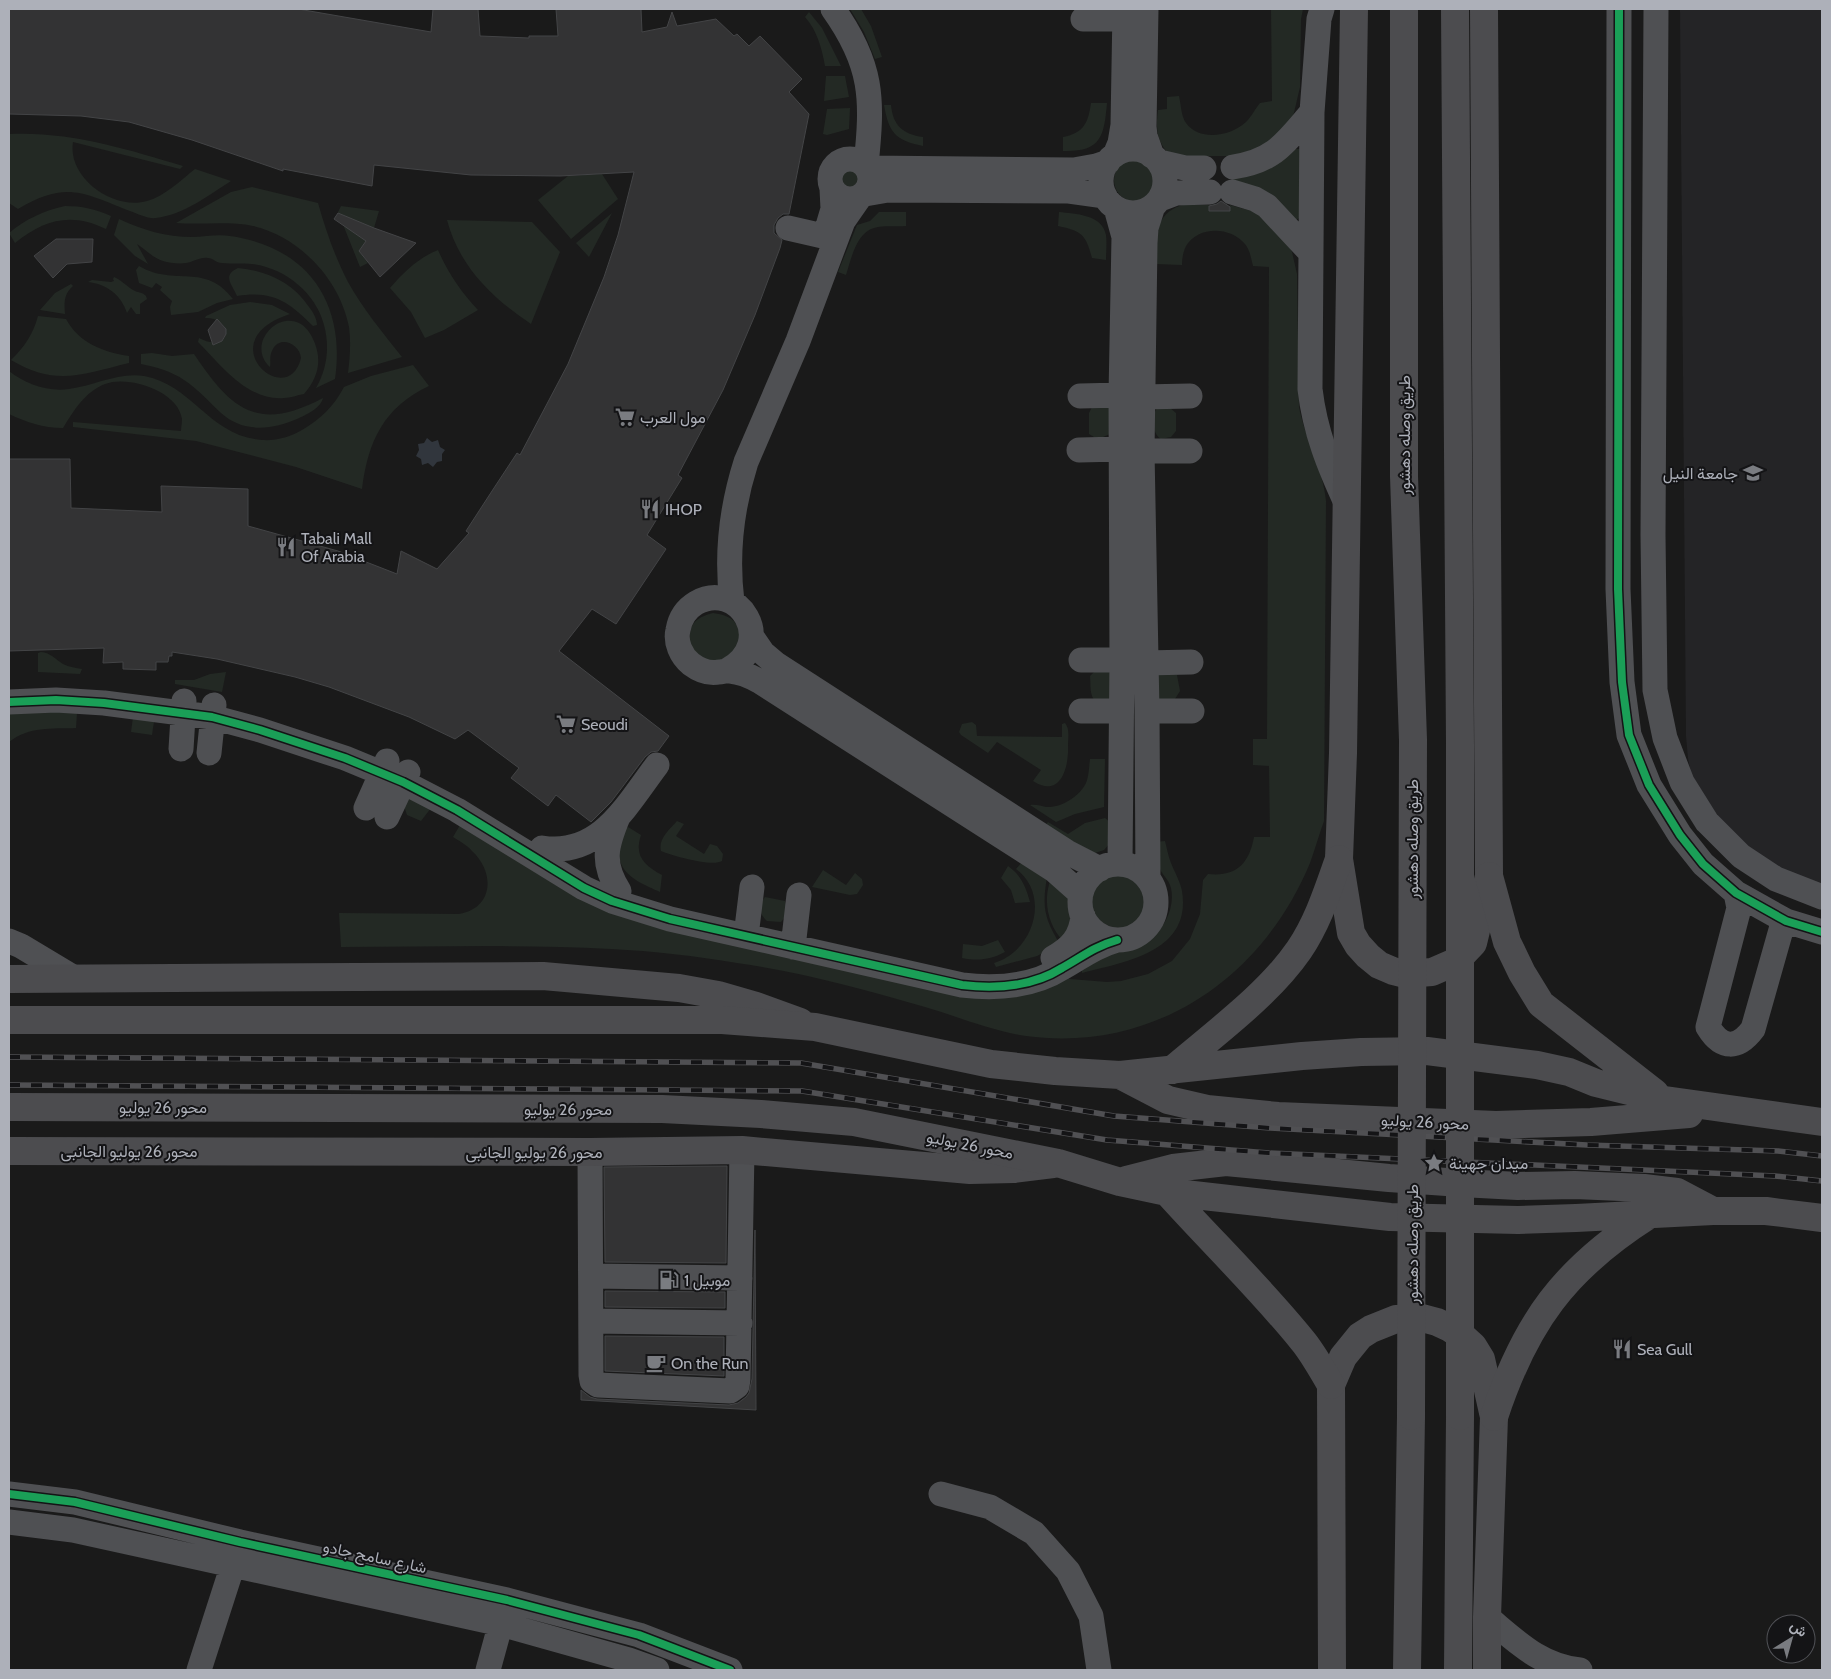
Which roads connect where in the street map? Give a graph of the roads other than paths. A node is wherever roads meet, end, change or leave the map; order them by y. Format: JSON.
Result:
{"nodes":[{"id":1,"x":818,"y":9,"type":"edge"},
{"id":2,"x":833,"y":9,"type":"edge"},
{"id":3,"x":1322,"y":9,"type":"edge"},
{"id":4,"x":1354,"y":9,"type":"edge"},
{"id":5,"x":1404,"y":9,"type":"edge"},
{"id":6,"x":1455,"y":9,"type":"edge"},
{"id":7,"x":1484,"y":9,"type":"edge"},
{"id":8,"x":1618,"y":9,"type":"edge"},
{"id":9,"x":1656,"y":9,"type":"edge"},
{"id":10,"x":1132,"y":12,"type":"edge"},
{"id":11,"x":1083,"y":19,"type":"dead end"},
{"id":12,"x":1312,"y":112,"type":"junction"},
{"id":13,"x":1111,"y":159,"type":"junction"},
{"id":14,"x":1156,"y":159,"type":"junction"},
{"id":15,"x":861,"y":164,"type":"junction"},
{"id":16,"x":1233,"y":167,"type":"dead end"},
{"id":17,"x":1204,"y":168,"type":"dead end"},
{"id":18,"x":832,"y":190,"type":"junction"},
{"id":19,"x":862,"y":196,"type":"junction"},
{"id":20,"x":1110,"y":202,"type":"junction"},
{"id":21,"x":1157,"y":202,"type":"junction"},
{"id":22,"x":788,"y":228,"type":"dead end"},
{"id":23,"x":831,"y":238,"type":"junction"},
{"id":24,"x":1310,"y":252,"type":"junction"},
{"id":25,"x":1080,"y":396,"type":"dead end"},
{"id":26,"x":1132,"y":396,"type":"junction"},
{"id":27,"x":1190,"y":396,"type":"dead end"},
{"id":28,"x":1079,"y":450,"type":"dead end"},
{"id":29,"x":1131,"y":450,"type":"junction"},
{"id":30,"x":1190,"y":451,"type":"dead end"},
{"id":31,"x":1347,"y":505,"type":"junction"},
{"id":32,"x":721,"y":600,"type":"junction"},
{"id":33,"x":752,"y":637,"type":"junction"},
{"id":34,"x":1081,"y":660,"type":"dead end"},
{"id":35,"x":1134,"y":662,"type":"junction"},
{"id":36,"x":1191,"y":662,"type":"dead end"},
{"id":37,"x":728,"y":670,"type":"junction"},
{"id":38,"x":9,"y":690,"type":"edge"},
{"id":39,"x":9,"y":702,"type":"edge"},
{"id":40,"x":184,"y":707,"type":"junction"},
{"id":41,"x":213,"y":711,"type":"junction"},
{"id":42,"x":1080,"y":711,"type":"dead end"},
{"id":43,"x":1121,"y":711,"type":"junction"},
{"id":44,"x":1148,"y":711,"type":"junction"},
{"id":45,"x":1192,"y":711,"type":"dead end"},
{"id":46,"x":181,"y":749,"type":"dead end"},
{"id":47,"x":209,"y":753,"type":"dead end"},
{"id":48,"x":657,"y":765,"type":"dead end"},
{"id":49,"x":395,"y":772,"type":"junction"},
{"id":50,"x":376,"y":813,"type":"dead end"},
{"id":51,"x":618,"y":817,"type":"junction"},
{"id":52,"x":542,"y":848,"type":"junction"},
{"id":53,"x":1339,"y":859,"type":"junction"},
{"id":54,"x":1110,"y":867,"type":"junction"},
{"id":55,"x":1489,"y":876,"type":"junction"},
{"id":56,"x":1148,"y":879,"type":"junction"},
{"id":57,"x":752,"y":886,"type":"dead end"},
{"id":58,"x":619,"y":891,"type":"junction"},
{"id":59,"x":1736,"y":893,"type":"junction"},
{"id":60,"x":799,"y":896,"type":"dead end"},
{"id":61,"x":1822,"y":897,"type":"edge"},
{"id":62,"x":1082,"y":905,"type":"junction"},
{"id":63,"x":1786,"y":921,"type":"junction"},
{"id":64,"x":747,"y":931,"type":"junction"},
{"id":65,"x":1822,"y":932,"type":"edge"},
{"id":66,"x":1116,"y":940,"type":"junction"},
{"id":67,"x":9,"y":941,"type":"edge"},
{"id":68,"x":794,"y":941,"type":"junction"},
{"id":69,"x":9,"y":979,"type":"edge"},
{"id":70,"x":76,"y":979,"type":"junction"},
{"id":71,"x":9,"y":1020,"type":"edge"},
{"id":72,"x":816,"y":1027,"type":"junction"},
{"id":73,"x":1172,"y":1070,"type":"junction"},
{"id":74,"x":1120,"y":1075,"type":"junction"},
{"id":75,"x":1665,"y":1100,"type":"junction"},
{"id":76,"x":9,"y":1107,"type":"edge"},
{"id":77,"x":1736,"y":1110,"type":"junction"},
{"id":78,"x":1822,"y":1122,"type":"edge"},
{"id":79,"x":742,"y":1150,"type":"junction"},
{"id":80,"x":9,"y":1151,"type":"edge"},
{"id":81,"x":590,"y":1152,"type":"junction"},
{"id":82,"x":1058,"y":1163,"type":"junction"},
{"id":83,"x":1120,"y":1182,"type":"junction"},
{"id":84,"x":1167,"y":1192,"type":"junction"},
{"id":85,"x":1713,"y":1211,"type":"junction"},
{"id":86,"x":1651,"y":1214,"type":"junction"},
{"id":87,"x":1822,"y":1218,"type":"edge"},
{"id":88,"x":591,"y":1276,"type":"junction"},
{"id":89,"x":740,"y":1278,"type":"junction"},
{"id":90,"x":591,"y":1321,"type":"junction"},
{"id":91,"x":740,"y":1323,"type":"junction"},
{"id":92,"x":1331,"y":1385,"type":"junction"},
{"id":93,"x":1494,"y":1417,"type":"junction"},
{"id":94,"x":9,"y":1494,"type":"edge"},
{"id":95,"x":941,"y":1494,"type":"dead end"},
{"id":96,"x":104,"y":1508,"type":"junction"},
{"id":97,"x":9,"y":1522,"type":"edge"},
{"id":98,"x":99,"y":1536,"type":"junction"},
{"id":99,"x":240,"y":1542,"type":"junction"},
{"id":100,"x":232,"y":1565,"type":"junction"},
{"id":101,"x":504,"y":1612,"type":"junction"},
{"id":102,"x":1487,"y":1617,"type":"junction"},
{"id":103,"x":1531,"y":1663,"type":"edge"},
{"id":104,"x":199,"y":1670,"type":"edge"},
{"id":105,"x":488,"y":1670,"type":"edge"},
{"id":106,"x":657,"y":1670,"type":"edge"},
{"id":107,"x":730,"y":1670,"type":"edge"},
{"id":108,"x":1099,"y":1670,"type":"edge"},
{"id":109,"x":1332,"y":1670,"type":"edge"},
{"id":110,"x":1407,"y":1670,"type":"edge"},
{"id":111,"x":1458,"y":1670,"type":"edge"},
{"id":112,"x":1487,"y":1670,"type":"edge"},
{"id":113,"x":1580,"y":1670,"type":"edge"}],
"edges":[{"from":1,"to":15,"type":"street"},
{"from":2,"to":15,"type":"street"},
{"from":3,"to":12,"type":"street"},
{"from":4,"to":31,"type":"main road"},
{"from":5,"to":110,"type":"main road","name":"طريق وصله دهشور","bridge":true},
{"from":6,"to":111,"type":"main road","bridge":true},
{"from":7,"to":55,"type":"main road"},
{"from":8,"to":59,"type":"street"},
{"from":9,"to":61,"type":"street"},
{"from":10,"to":11,"type":"street"},
{"from":10,"to":13,"type":"street"},
{"from":10,"to":14,"type":"street"},
{"from":12,"to":16,"type":"street"},
{"from":12,"to":24,"type":"street"},
{"from":13,"to":14,"type":"street"},
{"from":13,"to":15,"type":"street"},
{"from":13,"to":20,"type":"street"},
{"from":14,"to":17,"type":"street"},
{"from":14,"to":21,"type":"street"},
{"from":15,"to":18,"type":"street"},
{"from":15,"to":19,"type":"street"},
{"from":18,"to":19,"type":"street"},
{"from":18,"to":23,"type":"street"},
{"from":19,"to":20,"type":"street"},
{"from":19,"to":23,"type":"street"},
{"from":20,"to":21,"type":"street"},
{"from":20,"to":26,"type":"street"},
{"from":21,"to":24,"type":"street"},
{"from":21,"to":26,"type":"street"},
{"from":22,"to":23,"type":"street"},
{"from":23,"to":32,"type":"street"},
{"from":24,"to":31,"type":"street"},
{"from":25,"to":26,"type":"street"},
{"from":26,"to":27,"type":"street"},
{"from":26,"to":29,"type":"street"},
{"from":28,"to":29,"type":"street"},
{"from":29,"to":30,"type":"street"},
{"from":29,"to":35,"type":"street"},
{"from":31,"to":53,"type":"main road"},
{"from":32,"to":33,"type":"street"},
{"from":32,"to":37,"type":"street"},
{"from":33,"to":37,"type":"street"},
{"from":33,"to":54,"type":"street"},
{"from":34,"to":35,"type":"street"},
{"from":35,"to":36,"type":"street"},
{"from":35,"to":43,"type":"street"},
{"from":35,"to":44,"type":"street"},
{"from":37,"to":62,"type":"street"},
{"from":38,"to":40,"type":"street"},
{"from":39,"to":40,"type":"street"},
{"from":40,"to":41,"type":"street"},
{"from":40,"to":46,"type":"street"},
{"from":41,"to":47,"type":"street"},
{"from":41,"to":49,"type":"street"},
{"from":42,"to":43,"type":"street"},
{"from":43,"to":54,"type":"street"},
{"from":44,"to":45,"type":"street"},
{"from":44,"to":56,"type":"street"},
{"from":48,"to":51,"type":"street"},
{"from":49,"to":50,"type":"street"},
{"from":49,"to":52,"type":"street"},
{"from":49,"to":64,"type":"street"},
{"from":51,"to":52,"type":"street"},
{"from":51,"to":58,"type":"street"},
{"from":52,"to":58,"type":"street"},
{"from":53,"to":55,"type":"main road"},
{"from":53,"to":73,"type":"main road"},
{"from":54,"to":56,"type":"street"},
{"from":54,"to":62,"type":"street"},
{"from":55,"to":75,"type":"main road"},
{"from":56,"to":66,"type":"street"},
{"from":57,"to":64,"type":"street"},
{"from":58,"to":64,"type":"street"},
{"from":59,"to":63,"type":"street"},
{"from":59,"to":63,"type":"street"},
{"from":60,"to":68,"type":"street"},
{"from":62,"to":66,"type":"street"},
{"from":62,"to":68,"type":"street"},
{"from":63,"to":65,"type":"street"},
{"from":64,"to":68,"type":"street"},
{"from":66,"to":68,"type":"street"},
{"from":67,"to":70,"type":"street"},
{"from":69,"to":70,"type":"main road"},
{"from":70,"to":72,"type":"main road"},
{"from":71,"to":72,"type":"main road","name":"محور 26 يوليو"},
{"from":72,"to":74,"type":"main road","name":"محور 26 يوليو"},
{"from":73,"to":74,"type":"main road","name":"محور 26 يوليو"},
{"from":73,"to":75,"type":"main road","name":"محور 26 يوليو"},
{"from":74,"to":77,"type":"main road","name":"محور 26 يوليو"},
{"from":75,"to":77,"type":"main road","name":"محور 26 يوليو"},
{"from":76,"to":82,"type":"main road","name":"محور 26 يوليو"},
{"from":77,"to":78,"type":"main road","name":"محور 26 يوليو"},
{"from":79,"to":81,"type":"main road","name":"محور 26 يوليو الجانبى"},
{"from":79,"to":82,"type":"main road","name":"محور 26 يوليو الجانبى"},
{"from":79,"to":89,"type":"street"},
{"from":80,"to":81,"type":"main road","name":"محور 26 يوليو الجانبى"},
{"from":81,"to":88,"type":"street"},
{"from":82,"to":83,"type":"main road","name":"محور 26 يوليو"},
{"from":83,"to":84,"type":"main road","name":"محور 26 يوليو"},
{"from":83,"to":85,"type":"main road","name":"محور 26 يوليو"},
{"from":84,"to":86,"type":"main road","name":"محور 26 يوليو"},
{"from":84,"to":92,"type":"main road"},
{"from":85,"to":86,"type":"main road","name":"محور 26 يوليو"},
{"from":85,"to":87,"type":"main road","name":"محور 26 يوليو"},
{"from":86,"to":93,"type":"main road"},
{"from":88,"to":89,"type":"street"},
{"from":88,"to":90,"type":"street"},
{"from":89,"to":91,"type":"street"},
{"from":90,"to":91,"type":"street"},
{"from":90,"to":91,"type":"street"},
{"from":92,"to":93,"type":"main road"},
{"from":92,"to":109,"type":"main road"},
{"from":93,"to":102,"type":"main road"},
{"from":94,"to":96,"type":"street","name":"شارع سامح جادو"},
{"from":95,"to":108,"type":"street"},
{"from":96,"to":98,"type":"street"},
{"from":96,"to":99,"type":"street","name":"شارع سامح جادو"},
{"from":97,"to":98,"type":"street","name":"شارع سامح جادو"},
{"from":98,"to":100,"type":"street","name":"شارع سامح جادو"},
{"from":99,"to":100,"type":"street"},
{"from":99,"to":101,"type":"street","name":"شارع سامح جادو"},
{"from":100,"to":101,"type":"street","name":"شارع سامح جادو"},
{"from":100,"to":104,"type":"street"},
{"from":101,"to":105,"type":"street"},
{"from":101,"to":106,"type":"street","name":"شارع سامح جادو"},
{"from":101,"to":107,"type":"street","name":"شارع سامح جادو"},
{"from":102,"to":103,"type":"street"},
{"from":102,"to":112,"type":"main road"},
{"from":103,"to":113,"type":"street"}]}
